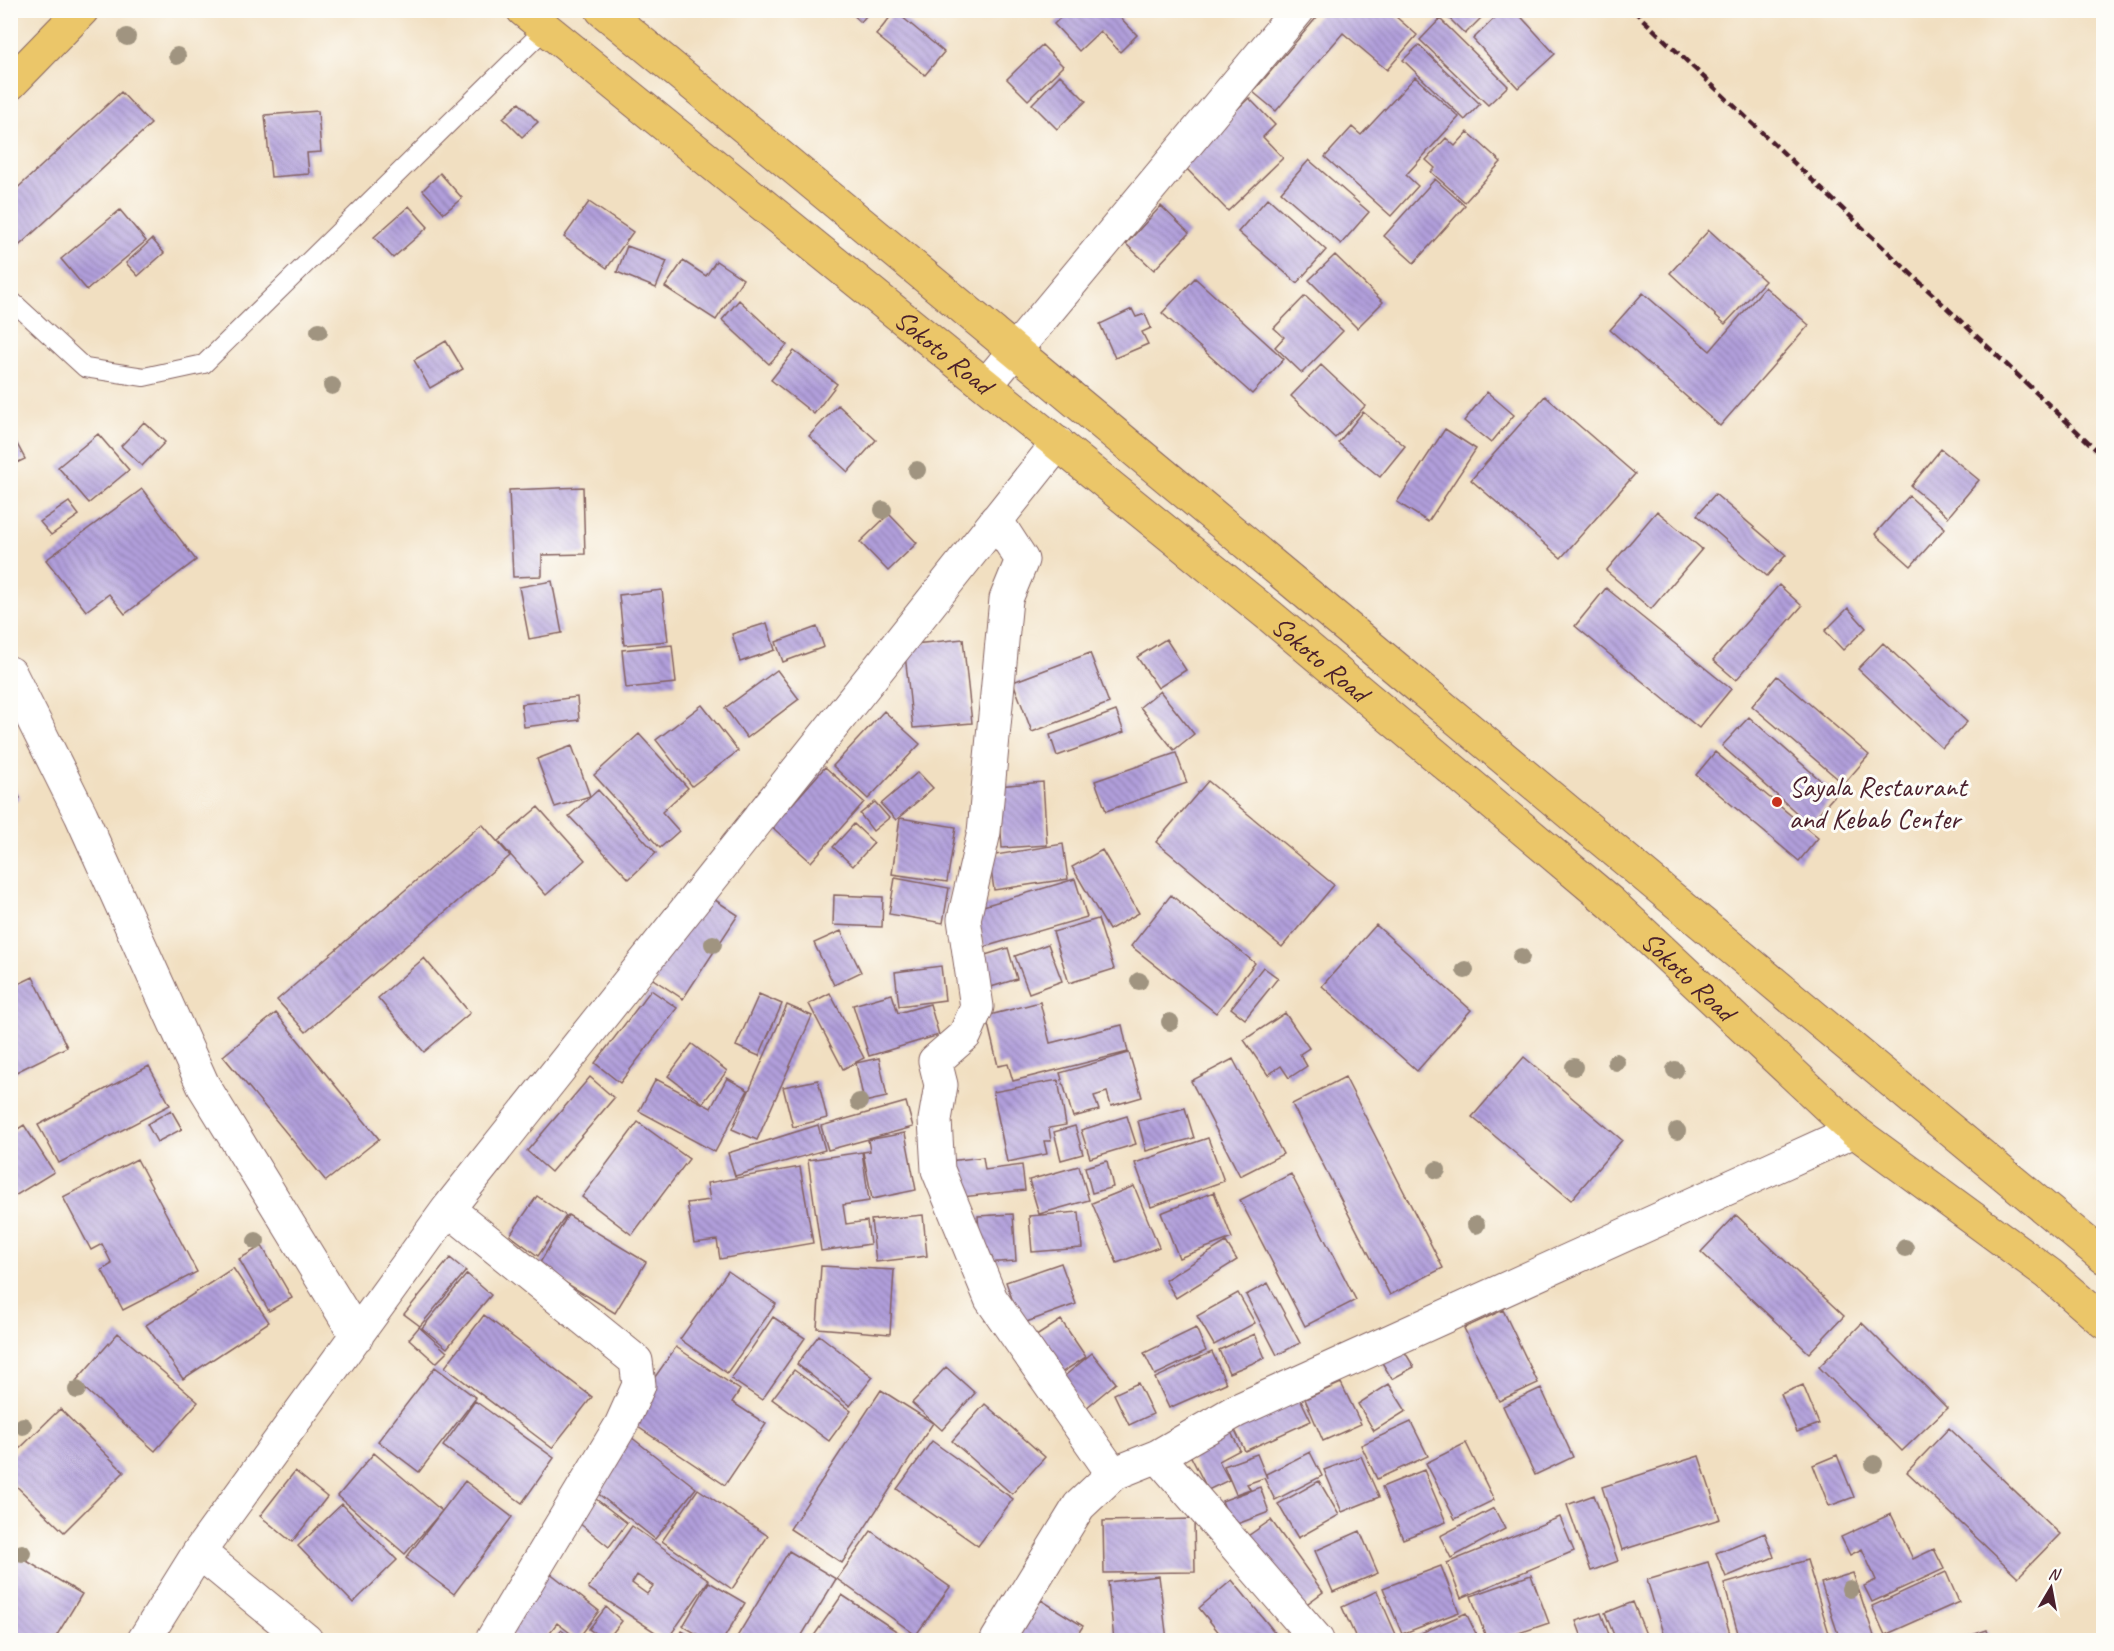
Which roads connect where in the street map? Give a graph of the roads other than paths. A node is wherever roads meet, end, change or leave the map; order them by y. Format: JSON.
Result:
{"nodes":[{"id":1,"x":82,"y":10,"type":"edge"},
{"id":2,"x":602,"y":10,"type":"edge"},
{"id":3,"x":1298,"y":10,"type":"edge"},
{"id":4,"x":534,"y":20,"type":"edge"},
{"id":5,"x":10,"y":84,"type":"edge"},
{"id":6,"x":10,"y":299,"type":"edge"},
{"id":7,"x":1015,"y":348,"type":"junction"},
{"id":8,"x":987,"y":384,"type":"junction"},
{"id":9,"x":1058,"y":443,"type":"junction"},
{"id":10,"x":996,"y":520,"type":"junction"},
{"id":11,"x":10,"y":673,"type":"edge"},
{"id":12,"x":1854,"y":1131,"type":"junction"},
{"id":13,"x":448,"y":1209,"type":"junction"},
{"id":14,"x":2103,"y":1257,"type":"edge"},
{"id":15,"x":2103,"y":1322,"type":"edge"},
{"id":16,"x":357,"y":1336,"type":"junction"},
{"id":17,"x":1158,"y":1456,"type":"junction"},
{"id":18,"x":1113,"y":1474,"type":"junction"},
{"id":19,"x":200,"y":1552,"type":"junction"},
{"id":20,"x":144,"y":1641,"type":"edge"},
{"id":21,"x":306,"y":1641,"type":"edge"},
{"id":22,"x":492,"y":1641,"type":"edge"},
{"id":23,"x":997,"y":1641,"type":"edge"},
{"id":24,"x":1317,"y":1641,"type":"edge"}],
"edges":[{"from":1,"to":5,"type":"main road"},
{"from":2,"to":7,"type":"main road"},
{"from":3,"to":7,"type":"street"},
{"from":4,"to":6,"type":"lane"},
{"from":4,"to":8,"type":"main road","name":"Sokoto Road"},
{"from":7,"to":8,"type":"street"},
{"from":7,"to":14,"type":"main road"},
{"from":8,"to":9,"type":"main road","name":"Sokoto Road"},
{"from":9,"to":10,"type":"street"},
{"from":9,"to":12,"type":"main road","name":"Sokoto Road"},
{"from":10,"to":13,"type":"street"},
{"from":10,"to":18,"type":"street"},
{"from":11,"to":16,"type":"street"},
{"from":12,"to":15,"type":"main road","name":"Sokoto Road"},
{"from":12,"to":17,"type":"street"},
{"from":13,"to":16,"type":"street"},
{"from":13,"to":22,"type":"street"},
{"from":16,"to":19,"type":"street"},
{"from":17,"to":18,"type":"street"},
{"from":17,"to":24,"type":"street"},
{"from":18,"to":23,"type":"street"},
{"from":19,"to":20,"type":"street"},
{"from":19,"to":21,"type":"street"}]}
